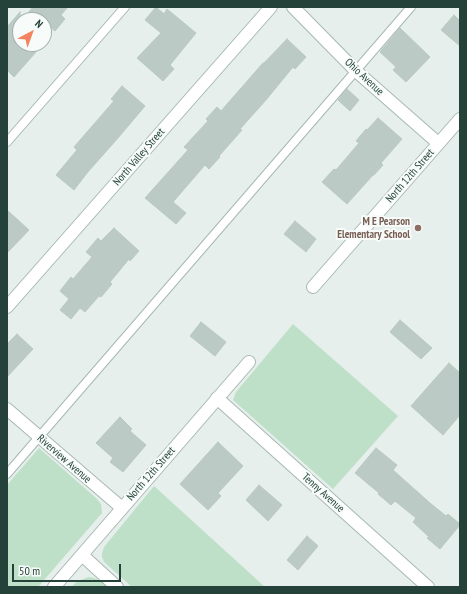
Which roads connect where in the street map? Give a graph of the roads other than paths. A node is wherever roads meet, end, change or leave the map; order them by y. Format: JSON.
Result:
{"nodes":[{"id":1,"x":125,"y":7,"type":"edge"},
{"id":2,"x":271,"y":7,"type":"edge"},
{"id":3,"x":293,"y":7,"type":"edge"},
{"id":4,"x":411,"y":7,"type":"edge"},
{"id":5,"x":356,"y":71,"type":"junction"},
{"id":6,"x":460,"y":119,"type":"edge"},
{"id":7,"x":7,"y":142,"type":"edge"},
{"id":8,"x":438,"y":143,"type":"junction"},
{"id":9,"x":313,"y":287,"type":"dead end"},
{"id":10,"x":7,"y":307,"type":"edge"},
{"id":11,"x":249,"y":362,"type":"dead end"},
{"id":12,"x":217,"y":398,"type":"junction"},
{"id":13,"x":7,"y":409,"type":"edge"},
{"id":14,"x":39,"y":437,"type":"junction"},
{"id":15,"x":7,"y":474,"type":"edge"},
{"id":16,"x":122,"y":508,"type":"junction"},
{"id":17,"x":82,"y":555,"type":"junction"},
{"id":18,"x":54,"y":587,"type":"edge"},
{"id":19,"x":117,"y":587,"type":"edge"},
{"id":20,"x":428,"y":587,"type":"edge"}],
"edges":[{"from":1,"to":7,"type":"lane"},
{"from":2,"to":10,"type":"street","name":"North Valley Street"},
{"from":3,"to":5,"type":"street","name":"Ohio Avenue"},
{"from":4,"to":5,"type":"lane"},
{"from":5,"to":8,"type":"street","name":"Ohio Avenue"},
{"from":5,"to":14,"type":"lane"},
{"from":6,"to":8,"type":"street","name":"North 12th Street"},
{"from":8,"to":9,"type":"street","name":"North 12th Street"},
{"from":11,"to":12,"type":"street","name":"North 12th Street"},
{"from":12,"to":16,"type":"street","name":"North 12th Street"},
{"from":12,"to":20,"type":"street","name":"Tenny Avenue"},
{"from":13,"to":14,"type":"street","name":"Riverview Avenue"},
{"from":14,"to":15,"type":"lane"},
{"from":14,"to":16,"type":"street","name":"Riverview Avenue"},
{"from":16,"to":17,"type":"street","name":"North 12th Street"},
{"from":17,"to":18,"type":"street","name":"North 12th Street"},
{"from":17,"to":19,"type":"street"}]}
